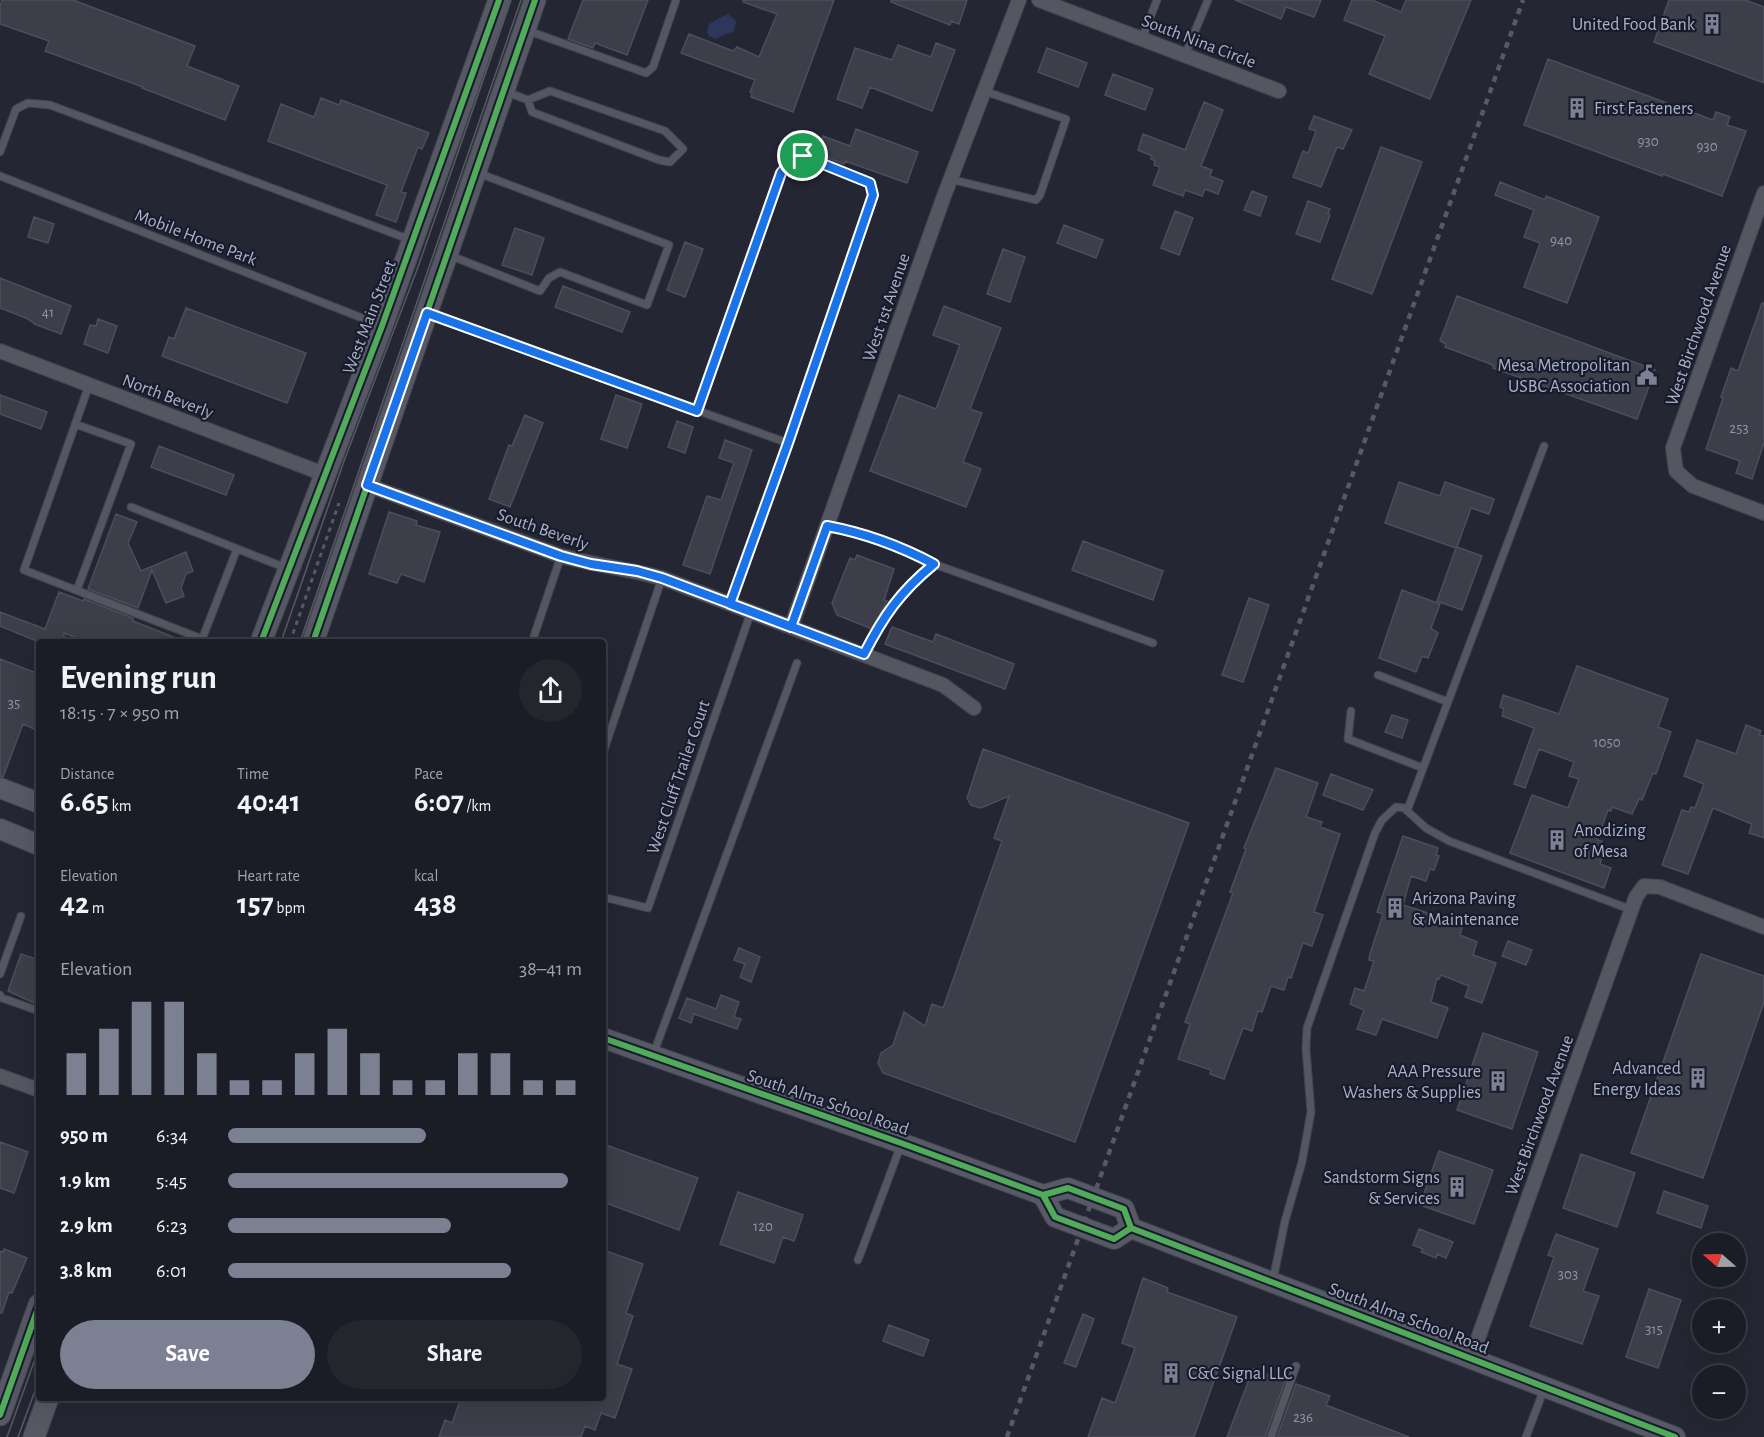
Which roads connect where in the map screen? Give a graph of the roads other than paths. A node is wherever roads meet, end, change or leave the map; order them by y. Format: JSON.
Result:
{"nodes":[{"id":1,"x":499,"y":0,"type":"edge"},
{"id":2,"x":535,"y":0,"type":"edge"},
{"id":3,"x":676,"y":0,"type":"edge"},
{"id":4,"x":1019,"y":0,"type":"edge"},
{"id":5,"x":1039,"y":0,"type":"edge"},
{"id":6,"x":1156,"y":0,"type":"edge"},
{"id":7,"x":1208,"y":0,"type":"edge"},
{"id":8,"x":525,"y":30,"type":"junction"},
{"id":9,"x":1142,"y":39,"type":"junction"},
{"id":10,"x":1185,"y":55,"type":"junction"},
{"id":11,"x":504,"y":91,"type":"junction"},
{"id":12,"x":984,"y":91,"type":"junction"},
{"id":13,"x":1279,"y":91,"type":"dead end"},
{"id":14,"x":528,"y":100,"type":"junction"},
{"id":15,"x":0,"y":152,"type":"edge"},
{"id":16,"x":476,"y":172,"type":"junction"},
{"id":17,"x":0,"y":176,"type":"edge"},
{"id":18,"x":950,"y":179,"type":"junction"},
{"id":19,"x":1764,"y":193,"type":"edge"},
{"id":20,"x":414,"y":241,"type":"junction"},
{"id":21,"x":447,"y":255,"type":"junction"},
{"id":22,"x":427,"y":313,"type":"junction"},
{"id":23,"x":382,"y":326,"type":"junction"},
{"id":24,"x":0,"y":351,"type":"edge"},
{"id":25,"x":89,"y":385,"type":"junction"},
{"id":26,"x":697,"y":411,"type":"junction"},
{"id":27,"x":75,"y":424,"type":"junction"},
{"id":28,"x":788,"y":443,"type":"junction"},
{"id":29,"x":1544,"y":446,"type":"dead end"},
{"id":30,"x":324,"y":474,"type":"junction"},
{"id":31,"x":367,"y":485,"type":"junction"},
{"id":32,"x":131,"y":507,"type":"dead end"},
{"id":33,"x":1764,"y":513,"type":"edge"},
{"id":34,"x":827,"y":526,"type":"junction"},
{"id":35,"x":237,"y":549,"type":"junction"},
{"id":36,"x":561,"y":556,"type":"junction"},
{"id":37,"x":934,"y":564,"type":"junction"},
{"id":38,"x":288,"y":569,"type":"junction"},
{"id":39,"x":662,"y":578,"type":"junction"},
{"id":40,"x":77,"y":590,"type":"junction"},
{"id":41,"x":730,"y":604,"type":"junction"},
{"id":42,"x":751,"y":611,"type":"junction"},
{"id":43,"x":791,"y":627,"type":"junction"},
{"id":44,"x":199,"y":639,"type":"edge"},
{"id":45,"x":205,"y":639,"type":"edge"},
{"id":46,"x":262,"y":639,"type":"edge"},
{"id":47,"x":314,"y":639,"type":"edge"},
{"id":48,"x":533,"y":639,"type":"edge"},
{"id":49,"x":1153,"y":643,"type":"dead end"},
{"id":50,"x":864,"y":654,"type":"junction"},
{"id":51,"x":797,"y":663,"type":"dead end"},
{"id":52,"x":1378,"y":675,"type":"dead end"},
{"id":53,"x":1448,"y":702,"type":"junction"},
{"id":54,"x":974,"y":708,"type":"dead end"},
{"id":55,"x":1351,"y":711,"type":"dead end"},
{"id":56,"x":606,"y":744,"type":"edge"},
{"id":57,"x":1423,"y":768,"type":"junction"},
{"id":58,"x":0,"y":788,"type":"edge"},
{"id":59,"x":36,"y":802,"type":"edge"},
{"id":60,"x":1407,"y":811,"type":"junction"},
{"id":61,"x":0,"y":829,"type":"edge"},
{"id":62,"x":36,"y":843,"type":"edge"},
{"id":63,"x":606,"y":898,"type":"edge"},
{"id":64,"x":1632,"y":910,"type":"junction"},
{"id":65,"x":21,"y":916,"type":"dead end"},
{"id":66,"x":1764,"y":927,"type":"edge"},
{"id":67,"x":0,"y":974,"type":"edge"},
{"id":68,"x":0,"y":995,"type":"edge"},
{"id":69,"x":36,"y":1010,"type":"edge"},
{"id":70,"x":606,"y":1039,"type":"edge"},
{"id":71,"x":652,"y":1056,"type":"junction"},
{"id":72,"x":0,"y":1076,"type":"edge"},
{"id":73,"x":36,"y":1089,"type":"edge"},
{"id":74,"x":902,"y":1143,"type":"junction"},
{"id":75,"x":1042,"y":1195,"type":"junction"},
{"id":76,"x":1131,"y":1228,"type":"junction"},
{"id":77,"x":858,"y":1260,"type":"dead end"},
{"id":78,"x":1272,"y":1282,"type":"junction"},
{"id":79,"x":36,"y":1313,"type":"edge"},
{"id":80,"x":1471,"y":1358,"type":"junction"},
{"id":81,"x":1296,"y":1366,"type":"dead end"},
{"id":82,"x":1545,"y":1387,"type":"junction"},
{"id":83,"x":47,"y":1401,"type":"edge"},
{"id":84,"x":0,"y":1415,"type":"edge"},
{"id":85,"x":34,"y":1437,"type":"edge"},
{"id":86,"x":1270,"y":1437,"type":"edge"},
{"id":87,"x":1526,"y":1437,"type":"edge"},
{"id":88,"x":1675,"y":1437,"type":"edge"}],
"edges":[{"from":1,"to":20,"type":"main road","name":"West Main Street"},
{"from":2,"to":8,"type":"main road"},
{"from":3,"to":8,"type":"lane"},
{"from":4,"to":12,"type":"street","name":"West 1st Avenue"},
{"from":5,"to":9,"type":"street","name":"South Nina Circle"},
{"from":6,"to":9,"type":"lane"},
{"from":7,"to":10,"type":"lane"},
{"from":8,"to":11,"type":"main road"},
{"from":9,"to":10,"type":"street","name":"South Nina Circle"},
{"from":10,"to":13,"type":"street","name":"South Nina Circle"},
{"from":11,"to":14,"type":"lane"},
{"from":11,"to":16,"type":"main road"},
{"from":12,"to":18,"type":"street","name":"West 1st Avenue"},
{"from":12,"to":18,"type":"lane"},
{"from":14,"to":14,"type":"lane"},
{"from":15,"to":20,"type":"lane"},
{"from":16,"to":21,"type":"main road"},
{"from":16,"to":21,"type":"lane"},
{"from":17,"to":23,"type":"lane","name":"Mobile Home Park"},
{"from":18,"to":34,"type":"street","name":"West 1st Avenue"},
{"from":19,"to":33,"type":"street","name":"West Birchwood Avenue"},
{"from":20,"to":23,"type":"main road","name":"West Main Street"},
{"from":21,"to":22,"type":"main road"},
{"from":22,"to":26,"type":"lane"},
{"from":22,"to":31,"type":"main road"},
{"from":23,"to":30,"type":"main road","name":"West Main Street"},
{"from":24,"to":25,"type":"street","name":"North Beverly"},
{"from":25,"to":27,"type":"lane"},
{"from":25,"to":30,"type":"street","name":"North Beverly"},
{"from":26,"to":28,"type":"lane"},
{"from":26,"to":28,"type":"lane"},
{"from":27,"to":40,"type":"lane"},
{"from":27,"to":40,"type":"lane"},
{"from":28,"to":41,"type":"lane"},
{"from":29,"to":53,"type":"lane"},
{"from":30,"to":38,"type":"main road","name":"West Main Street"},
{"from":31,"to":36,"type":"street","name":"South Beverly"},
{"from":31,"to":47,"type":"main road"},
{"from":32,"to":35,"type":"lane"},
{"from":34,"to":37,"type":"lane"},
{"from":34,"to":43,"type":"street","name":"West 1st Avenue"},
{"from":35,"to":38,"type":"lane"},
{"from":35,"to":45,"type":"lane"},
{"from":36,"to":39,"type":"street","name":"South Beverly"},
{"from":36,"to":48,"type":"lane"},
{"from":37,"to":49,"type":"lane"},
{"from":37,"to":50,"type":"lane"},
{"from":38,"to":46,"type":"main road","name":"West Main Street"},
{"from":39,"to":41,"type":"street","name":"South Beverly"},
{"from":39,"to":56,"type":"lane"},
{"from":40,"to":44,"type":"lane"},
{"from":41,"to":42,"type":"street","name":"South Beverly"},
{"from":42,"to":43,"type":"street","name":"South Beverly"},
{"from":42,"to":63,"type":"lane","name":"West Cluff Trailer Court"},
{"from":43,"to":50,"type":"street","name":"South Beverly"},
{"from":50,"to":54,"type":"street","name":"South Beverly"},
{"from":51,"to":71,"type":"lane"},
{"from":52,"to":53,"type":"lane"},
{"from":53,"to":57,"type":"lane"},
{"from":55,"to":57,"type":"lane"},
{"from":57,"to":60,"type":"lane"},
{"from":58,"to":59,"type":"main road"},
{"from":60,"to":64,"type":"lane"},
{"from":60,"to":78,"type":"lane"},
{"from":61,"to":62,"type":"main road"},
{"from":64,"to":66,"type":"street","name":"West Birchwood Avenue"},
{"from":64,"to":80,"type":"street","name":"West Birchwood Avenue"},
{"from":65,"to":67,"type":"lane"},
{"from":68,"to":69,"type":"lane"},
{"from":70,"to":71,"type":"main road","name":"South Alma School Road"},
{"from":71,"to":74,"type":"main road","name":"South Alma School Road"},
{"from":72,"to":73,"type":"street"},
{"from":74,"to":75,"type":"main road","name":"South Alma School Road"},
{"from":74,"to":77,"type":"lane"},
{"from":75,"to":76,"type":"main road"},
{"from":75,"to":76,"type":"main road"},
{"from":76,"to":78,"type":"main road","name":"South Alma School Road"},
{"from":78,"to":80,"type":"main road","name":"South Alma School Road"},
{"from":79,"to":84,"type":"main road"},
{"from":80,"to":82,"type":"main road","name":"South Alma School Road"},
{"from":81,"to":86,"type":"lane"},
{"from":82,"to":87,"type":"lane"},
{"from":82,"to":88,"type":"main road","name":"South Alma School Road"},
{"from":83,"to":85,"type":"main road"}]}
